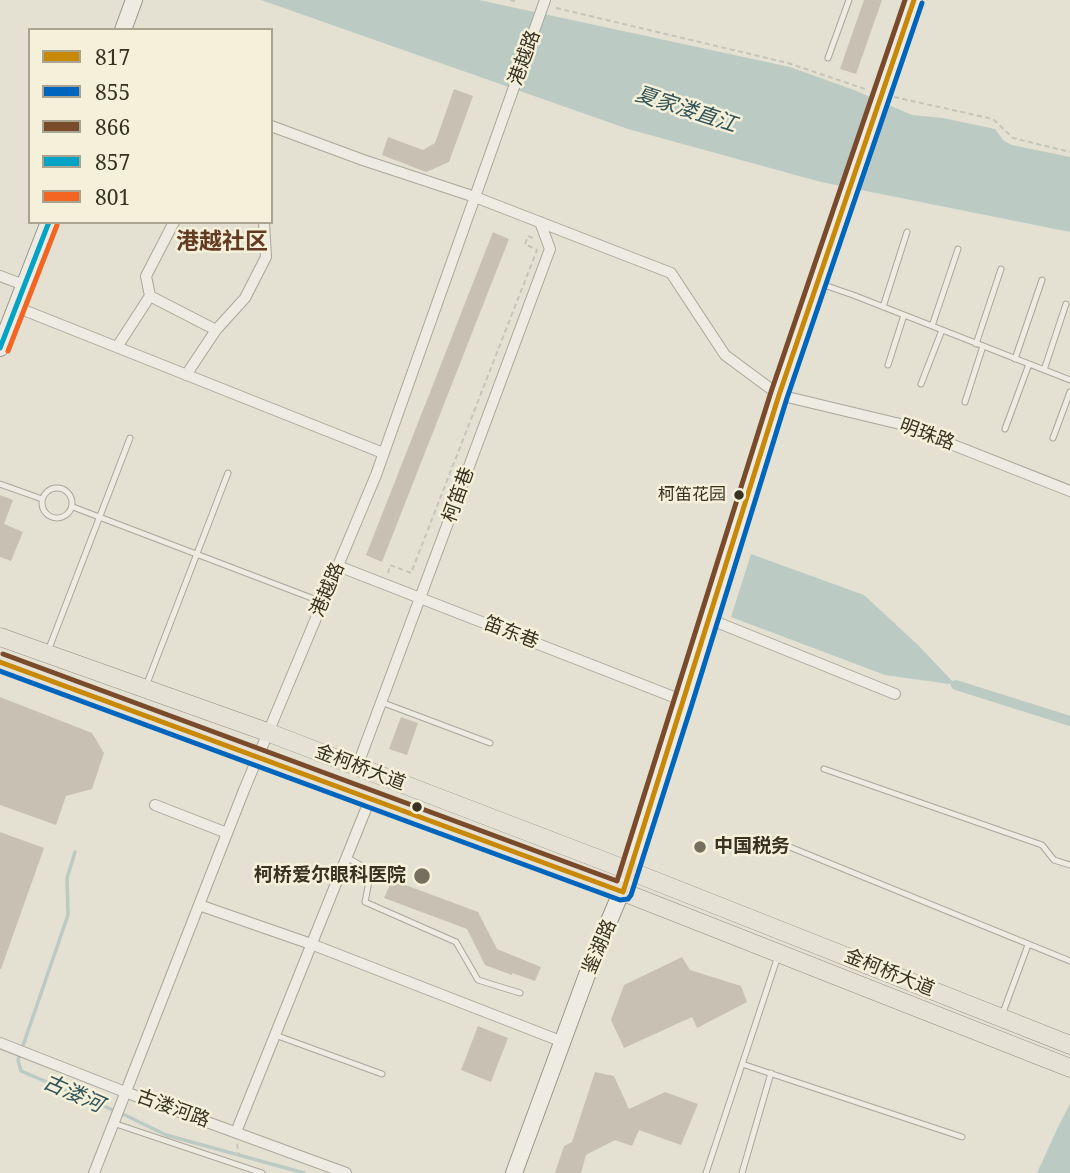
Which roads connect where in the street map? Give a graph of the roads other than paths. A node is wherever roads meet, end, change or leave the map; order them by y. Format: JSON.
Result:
{"nodes":[{"id":1,"x":134,"y":0,"type":"edge"},
{"id":2,"x":849,"y":0,"type":"edge"},
{"id":3,"x":914,"y":0,"type":"edge"},
{"id":4,"x":543,"y":6,"type":"edge"},
{"id":5,"x":124,"y":28,"type":"edge"},
{"id":6,"x":828,"y":58,"type":"dead end"},
{"id":7,"x":273,"y":127,"type":"edge"},
{"id":8,"x":475,"y":197,"type":"junction"},
{"id":9,"x":540,"y":222,"type":"junction"},
{"id":10,"x":47,"y":224,"type":"edge"},
{"id":11,"x":173,"y":224,"type":"edge"},
{"id":12,"x":264,"y":224,"type":"edge"},
{"id":13,"x":907,"y":232,"type":"dead end"},
{"id":14,"x":958,"y":249,"type":"dead end"},
{"id":15,"x":1001,"y":269,"type":"dead end"},
{"id":16,"x":0,"y":276,"type":"edge"},
{"id":17,"x":1042,"y":280,"type":"dead end"},
{"id":18,"x":818,"y":283,"type":"junction"},
{"id":19,"x":24,"y":285,"type":"junction"},
{"id":20,"x":150,"y":296,"type":"junction"},
{"id":21,"x":1066,"y":304,"type":"dead end"},
{"id":22,"x":16,"y":307,"type":"junction"},
{"id":23,"x":883,"y":307,"type":"junction"},
{"id":24,"x":904,"y":315,"type":"junction"},
{"id":25,"x":932,"y":326,"type":"junction"},
{"id":26,"x":216,"y":330,"type":"junction"},
{"id":27,"x":942,"y":330,"type":"junction"},
{"id":28,"x":979,"y":345,"type":"junction"},
{"id":29,"x":117,"y":347,"type":"junction"},
{"id":30,"x":0,"y":348,"type":"edge"},
{"id":31,"x":1015,"y":359,"type":"junction"},
{"id":32,"x":1030,"y":364,"type":"junction"},
{"id":33,"x":888,"y":365,"type":"dead end"},
{"id":34,"x":1044,"y":370,"type":"junction"},
{"id":35,"x":186,"y":375,"type":"junction"},
{"id":36,"x":1070,"y":380,"type":"edge"},
{"id":37,"x":921,"y":384,"type":"dead end"},
{"id":38,"x":1070,"y":391,"type":"edge"},
{"id":39,"x":779,"y":395,"type":"junction"},
{"id":40,"x":965,"y":402,"type":"dead end"},
{"id":41,"x":1005,"y":429,"type":"dead end"},
{"id":42,"x":130,"y":438,"type":"dead end"},
{"id":43,"x":1053,"y":438,"type":"dead end"},
{"id":44,"x":383,"y":453,"type":"junction"},
{"id":45,"x":228,"y":473,"type":"dead end"},
{"id":46,"x":0,"y":484,"type":"edge"},
{"id":47,"x":1070,"y":491,"type":"edge"},
{"id":48,"x":42,"y":499,"type":"junction"},
{"id":49,"x":73,"y":507,"type":"junction"},
{"id":50,"x":99,"y":517,"type":"junction"},
{"id":51,"x":196,"y":555,"type":"junction"},
{"id":52,"x":338,"y":566,"type":"junction"},
{"id":53,"x":420,"y":598,"type":"junction"},
{"id":54,"x":323,"y":602,"type":"junction"},
{"id":55,"x":709,"y":619,"type":"junction"},
{"id":56,"x":0,"y":637,"type":"edge"},
{"id":57,"x":47,"y":654,"type":"junction"},
{"id":58,"x":0,"y":662,"type":"edge"},
{"id":59,"x":145,"y":689,"type":"junction"},
{"id":60,"x":895,"y":694,"type":"dead end"},
{"id":61,"x":684,"y":701,"type":"junction"},
{"id":62,"x":381,"y":702,"type":"junction"},
{"id":63,"x":267,"y":732,"type":"junction"},
{"id":64,"x":491,"y":743,"type":"dead end"},
{"id":65,"x":257,"y":758,"type":"junction"},
{"id":66,"x":357,"y":767,"type":"junction"},
{"id":67,"x":824,"y":769,"type":"dead end"},
{"id":68,"x":370,"y":799,"type":"junction"},
{"id":69,"x":155,"y":805,"type":"dead end"},
{"id":70,"x":227,"y":833,"type":"junction"},
{"id":71,"x":769,"y":839,"type":"dead end"},
{"id":72,"x":346,"y":858,"type":"junction"},
{"id":73,"x":1070,"y":865,"type":"edge"},
{"id":74,"x":630,"y":871,"type":"junction"},
{"id":75,"x":623,"y":892,"type":"junction"},
{"id":76,"x":199,"y":905,"type":"junction"},
{"id":77,"x":311,"y":944,"type":"junction"},
{"id":78,"x":1028,"y":945,"type":"junction"},
{"id":79,"x":779,"y":953,"type":"junction"},
{"id":80,"x":1070,"y":961,"type":"edge"},
{"id":81,"x":520,"y":993,"type":"dead end"},
{"id":82,"x":1001,"y":1018,"type":"junction"},
{"id":83,"x":275,"y":1035,"type":"junction"},
{"id":84,"x":563,"y":1042,"type":"junction"},
{"id":85,"x":0,"y":1043,"type":"edge"},
{"id":86,"x":1070,"y":1045,"type":"edge"},
{"id":87,"x":742,"y":1064,"type":"junction"},
{"id":88,"x":1067,"y":1067,"type":"edge"},
{"id":89,"x":771,"y":1073,"type":"junction"},
{"id":90,"x":382,"y":1074,"type":"dead end"},
{"id":91,"x":125,"y":1092,"type":"junction"},
{"id":92,"x":116,"y":1116,"type":"junction"},
{"id":93,"x":236,"y":1132,"type":"junction"},
{"id":94,"x":962,"y":1137,"type":"dead end"},
{"id":95,"x":239,"y":1170,"type":"edge"},
{"id":96,"x":338,"y":1172,"type":"edge"},
{"id":97,"x":94,"y":1173,"type":"edge"},
{"id":98,"x":262,"y":1173,"type":"edge"},
{"id":99,"x":514,"y":1173,"type":"edge"},
{"id":100,"x":706,"y":1173,"type":"edge"},
{"id":101,"x":742,"y":1173,"type":"edge"}],
"edges":[{"from":1,"to":5,"type":"street"},
{"from":2,"to":6,"type":"lane"},
{"from":3,"to":18,"type":"street","name":"鉴湖路"},
{"from":4,"to":8,"type":"street","name":"港越路"},
{"from":7,"to":8,"type":"street"},
{"from":8,"to":9,"type":"street"},
{"from":8,"to":44,"type":"street","name":"港越路"},
{"from":9,"to":39,"type":"street"},
{"from":9,"to":53,"type":"street","name":"柯笛巷"},
{"from":10,"to":19,"type":"street"},
{"from":11,"to":20,"type":"street"},
{"from":12,"to":26,"type":"street"},
{"from":13,"to":23,"type":"lane"},
{"from":14,"to":25,"type":"lane"},
{"from":15,"to":28,"type":"lane"},
{"from":16,"to":19,"type":"street"},
{"from":17,"to":31,"type":"lane"},
{"from":18,"to":23,"type":"lane"},
{"from":18,"to":39,"type":"street","name":"鉴湖路"},
{"from":19,"to":22,"type":"street"},
{"from":20,"to":26,"type":"street"},
{"from":20,"to":29,"type":"street"},
{"from":21,"to":34,"type":"lane"},
{"from":22,"to":29,"type":"street"},
{"from":22,"to":30,"type":"street"},
{"from":23,"to":24,"type":"lane"},
{"from":24,"to":25,"type":"lane"},
{"from":24,"to":33,"type":"lane"},
{"from":25,"to":27,"type":"lane"},
{"from":26,"to":35,"type":"street"},
{"from":27,"to":28,"type":"lane"},
{"from":27,"to":37,"type":"lane"},
{"from":28,"to":31,"type":"lane"},
{"from":28,"to":40,"type":"lane"},
{"from":29,"to":35,"type":"street"},
{"from":31,"to":32,"type":"lane"},
{"from":32,"to":34,"type":"lane"},
{"from":32,"to":41,"type":"lane"},
{"from":34,"to":36,"type":"lane"},
{"from":35,"to":44,"type":"street"},
{"from":38,"to":43,"type":"lane"},
{"from":39,"to":47,"type":"street","name":"明珠路"},
{"from":39,"to":55,"type":"street","name":"鉴湖路"},
{"from":42,"to":50,"type":"lane"},
{"from":44,"to":52,"type":"street","name":"港越路"},
{"from":45,"to":51,"type":"lane"},
{"from":46,"to":48,"type":"lane"},
{"from":48,"to":49,"type":"lane"},
{"from":48,"to":49,"type":"lane"},
{"from":49,"to":50,"type":"lane"},
{"from":50,"to":51,"type":"lane"},
{"from":50,"to":57,"type":"lane"},
{"from":51,"to":54,"type":"lane"},
{"from":51,"to":59,"type":"lane"},
{"from":52,"to":53,"type":"street","name":"笛东巷"},
{"from":52,"to":54,"type":"street","name":"港越路"},
{"from":53,"to":61,"type":"street","name":"笛东巷"},
{"from":53,"to":62,"type":"street","name":"柯笛巷"},
{"from":54,"to":63,"type":"street","name":"港越路"},
{"from":55,"to":60,"type":"street"},
{"from":55,"to":61,"type":"street","name":"鉴湖路"},
{"from":56,"to":57,"type":"main road","name":"金柯桥大道"},
{"from":57,"to":59,"type":"main road","name":"金柯桥大道"},
{"from":58,"to":65,"type":"main road","name":"金柯桥大道"},
{"from":59,"to":63,"type":"main road","name":"金柯桥大道"},
{"from":61,"to":74,"type":"street","name":"鉴湖路"},
{"from":62,"to":64,"type":"lane"},
{"from":62,"to":66,"type":"street","name":"柯笛巷"},
{"from":63,"to":65,"type":"street","name":"港越路"},
{"from":63,"to":66,"type":"main road","name":"金柯桥大道"},
{"from":65,"to":68,"type":"main road","name":"金柯桥大道"},
{"from":65,"to":70,"type":"street","name":"港越路"},
{"from":66,"to":74,"type":"main road","name":"金柯桥大道"},
{"from":67,"to":73,"type":"lane"},
{"from":68,"to":72,"type":"street"},
{"from":68,"to":75,"type":"main road","name":"金柯桥大道"},
{"from":69,"to":70,"type":"street"},
{"from":70,"to":76,"type":"street","name":"港越路"},
{"from":71,"to":78,"type":"lane"},
{"from":72,"to":77,"type":"street"},
{"from":72,"to":81,"type":"lane"},
{"from":74,"to":75,"type":"street","name":"鉴湖路"},
{"from":74,"to":82,"type":"main road","name":"金柯桥大道"},
{"from":75,"to":79,"type":"main road","name":"金柯桥大道"},
{"from":75,"to":84,"type":"street","name":"鉴湖路"},
{"from":76,"to":77,"type":"street"},
{"from":76,"to":91,"type":"street","name":"港越路"},
{"from":77,"to":83,"type":"street"},
{"from":77,"to":84,"type":"street"},
{"from":78,"to":80,"type":"lane"},
{"from":78,"to":82,"type":"lane"},
{"from":79,"to":87,"type":"lane"},
{"from":79,"to":88,"type":"main road","name":"金柯桥大道"},
{"from":82,"to":86,"type":"main road","name":"金柯桥大道"},
{"from":83,"to":90,"type":"lane"},
{"from":83,"to":93,"type":"street"},
{"from":84,"to":99,"type":"street","name":"鉴湖路"},
{"from":85,"to":91,"type":"street","name":"古溇河路"},
{"from":87,"to":89,"type":"lane"},
{"from":87,"to":100,"type":"lane"},
{"from":89,"to":94,"type":"lane"},
{"from":89,"to":101,"type":"lane"},
{"from":91,"to":92,"type":"street","name":"港越路"},
{"from":91,"to":93,"type":"street","name":"古溇河路"},
{"from":92,"to":95,"type":"lane"},
{"from":92,"to":97,"type":"street","name":"港越路"},
{"from":93,"to":96,"type":"street","name":"古溇河路"},
{"from":95,"to":98,"type":"lane"}]}
